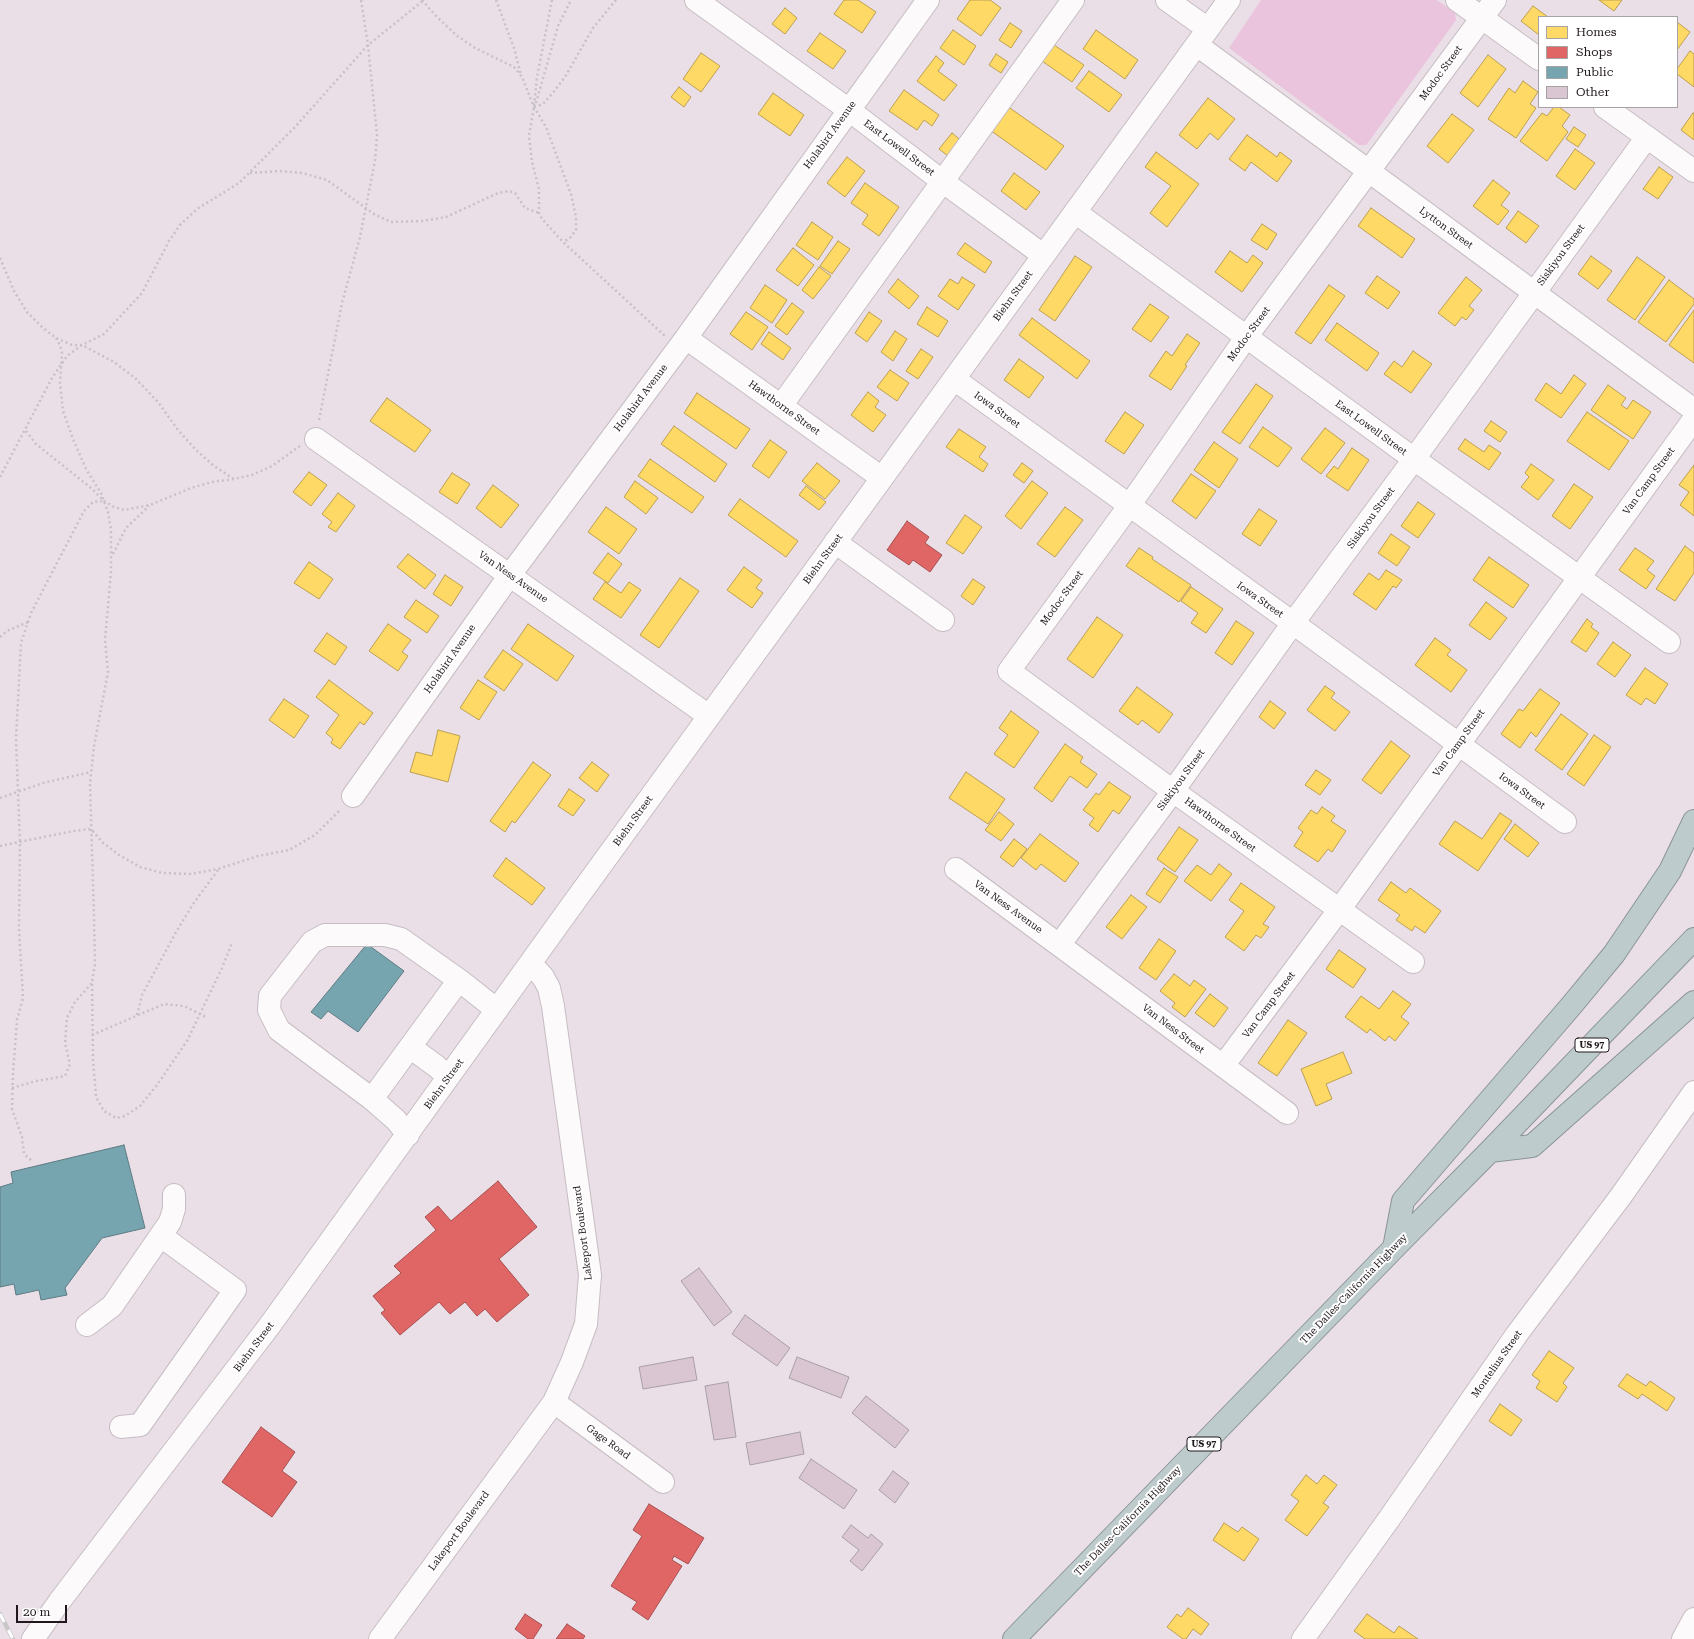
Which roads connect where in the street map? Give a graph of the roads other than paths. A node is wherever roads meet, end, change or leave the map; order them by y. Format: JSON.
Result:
{"nodes":[{"id":1,"x":696,"y":0,"type":"edge"},
{"id":2,"x":928,"y":0,"type":"edge"},
{"id":3,"x":1073,"y":0,"type":"edge"},
{"id":4,"x":1167,"y":0,"type":"edge"},
{"id":5,"x":1229,"y":0,"type":"edge"},
{"id":6,"x":1457,"y":0,"type":"edge"},
{"id":7,"x":1495,"y":0,"type":"edge"},
{"id":8,"x":1481,"y":18,"type":"junction"},
{"id":9,"x":1202,"y":37,"type":"junction"},
{"id":10,"x":1538,"y":58,"type":"edge"},
{"id":11,"x":1606,"y":108,"type":"edge"},
{"id":12,"x":849,"y":110,"type":"junction"},
{"id":13,"x":1647,"y":137,"type":"junction"},
{"id":14,"x":1694,"y":170,"type":"edge"},
{"id":15,"x":1369,"y":171,"type":"junction"},
{"id":16,"x":942,"y":181,"type":"junction"},
{"id":17,"x":1075,"y":212,"type":"junction"},
{"id":18,"x":1043,"y":255,"type":"junction"},
{"id":19,"x":1534,"y":292,"type":"junction"},
{"id":20,"x":1247,"y":336,"type":"junction"},
{"id":21,"x":682,"y":343,"type":"junction"},
{"id":22,"x":954,"y":379,"type":"junction"},
{"id":23,"x":781,"y":406,"type":"junction"},
{"id":24,"x":1694,"y":410,"type":"edge"},
{"id":25,"x":1694,"y":419,"type":"edge"},
{"id":26,"x":316,"y":439,"type":"road end"},
{"id":27,"x":1414,"y":459,"type":"junction"},
{"id":28,"x":882,"y":478,"type":"junction"},
{"id":29,"x":1129,"y":506,"type":"junction"},
{"id":30,"x":835,"y":542,"type":"junction"},
{"id":31,"x":510,"y":575,"type":"junction"},
{"id":32,"x":1580,"y":577,"type":"junction"},
{"id":33,"x":943,"y":620,"type":"dead end"},
{"id":34,"x":1293,"y":623,"type":"junction"},
{"id":35,"x":1669,"y":642,"type":"dead end"},
{"id":36,"x":1009,"y":671,"type":"joint"},
{"id":37,"x":709,"y":716,"type":"junction"},
{"id":38,"x":1458,"y":745,"type":"junction"},
{"id":39,"x":1173,"y":791,"type":"junction"},
{"id":40,"x":353,"y":796,"type":"road end"},
{"id":41,"x":1694,"y":821,"type":"edge"},
{"id":42,"x":1565,"y":822,"type":"dead end"},
{"id":43,"x":956,"y":869,"type":"dead end"},
{"id":44,"x":1339,"y":910,"type":"junction"},
{"id":45,"x":1694,"y":938,"type":"edge"},
{"id":46,"x":1060,"y":944,"type":"junction"},
{"id":47,"x":1413,"y":962,"type":"dead end"},
{"id":48,"x":531,"y":964,"type":"junction"},
{"id":49,"x":459,"y":980,"type":"junction"},
{"id":50,"x":1694,"y":1002,"type":"edge"},
{"id":51,"x":497,"y":1010,"type":"junction"},
{"id":52,"x":410,"y":1047,"type":"junction"},
{"id":53,"x":1223,"y":1066,"type":"junction"},
{"id":54,"x":448,"y":1077,"type":"junction"},
{"id":55,"x":372,"y":1099,"type":"junction"},
{"id":56,"x":1691,"y":1106,"type":"edge"},
{"id":57,"x":1287,"y":1112,"type":"dead end"},
{"id":58,"x":408,"y":1134,"type":"junction"},
{"id":59,"x":1490,"y":1152,"type":"junction"},
{"id":60,"x":174,"y":1195,"type":"dead end"},
{"id":61,"x":161,"y":1236,"type":"junction"},
{"id":62,"x":1394,"y":1248,"type":"junction"},
{"id":63,"x":87,"y":1325,"type":"dead end"},
{"id":64,"x":554,"y":1402,"type":"junction"},
{"id":65,"x":121,"y":1427,"type":"dead end"},
{"id":66,"x":663,"y":1482,"type":"dead end"},
{"id":67,"x":1694,"y":1619,"type":"edge"},
{"id":68,"x":33,"y":1639,"type":"edge"},
{"id":69,"x":380,"y":1639,"type":"edge"},
{"id":70,"x":1014,"y":1639,"type":"edge"},
{"id":71,"x":1303,"y":1639,"type":"edge"},
{"id":72,"x":1683,"y":1639,"type":"edge"}],
"edges":[{"from":1,"to":12,"type":"street","name":"East Lowell Street"},
{"from":2,"to":12,"type":"street","name":"Holabird Avenue"},
{"from":3,"to":16,"type":"street"},
{"from":4,"to":9,"type":"street","name":"Lytton Street"},
{"from":5,"to":9,"type":"street","name":"Biehn Street"},
{"from":6,"to":8,"type":"street"},
{"from":7,"to":8,"type":"street","name":"Modoc Street"},
{"from":8,"to":10,"type":"street"},
{"from":8,"to":15,"type":"street","name":"Modoc Street"},
{"from":9,"to":15,"type":"street","name":"Lytton Street"},
{"from":9,"to":17,"type":"street","name":"Biehn Street"},
{"from":11,"to":13,"type":"street"},
{"from":12,"to":16,"type":"street","name":"East Lowell Street"},
{"from":12,"to":21,"type":"street","name":"Holabird Avenue"},
{"from":13,"to":14,"type":"street"},
{"from":13,"to":19,"type":"street","name":"Siskiyou Street"},
{"from":15,"to":19,"type":"street","name":"Lytton Street"},
{"from":15,"to":20,"type":"street","name":"Modoc Street"},
{"from":16,"to":18,"type":"street","name":"East Lowell Street"},
{"from":16,"to":23,"type":"street"},
{"from":17,"to":18,"type":"street","name":"Biehn Street"},
{"from":17,"to":20,"type":"street","name":"East Lowell Street"},
{"from":18,"to":22,"type":"street","name":"Biehn Street"},
{"from":19,"to":24,"type":"street","name":"Lytton Street"},
{"from":19,"to":27,"type":"street","name":"Siskiyou Street"},
{"from":20,"to":27,"type":"street","name":"East Lowell Street"},
{"from":20,"to":29,"type":"street","name":"Modoc Street"},
{"from":21,"to":23,"type":"street","name":"Hawthorne Street"},
{"from":21,"to":31,"type":"street","name":"Holabird Avenue"},
{"from":22,"to":28,"type":"street","name":"Biehn Street"},
{"from":22,"to":29,"type":"street","name":"Iowa Street"},
{"from":23,"to":28,"type":"street","name":"Hawthorne Street"},
{"from":25,"to":32,"type":"street","name":"Van Camp Street"},
{"from":26,"to":31,"type":"street","name":"Van Ness Avenue"},
{"from":27,"to":32,"type":"street","name":"East Lowell Street"},
{"from":27,"to":34,"type":"street","name":"Siskiyou Street"},
{"from":28,"to":30,"type":"street","name":"Biehn Street"},
{"from":29,"to":34,"type":"street","name":"Iowa Street"},
{"from":29,"to":36,"type":"street","name":"Modoc Street"},
{"from":30,"to":33,"type":"street"},
{"from":30,"to":37,"type":"street","name":"Biehn Street"},
{"from":31,"to":37,"type":"street","name":"Van Ness Avenue"},
{"from":31,"to":40,"type":"street","name":"Holabird Avenue"},
{"from":32,"to":35,"type":"street","name":"East Lowell Street"},
{"from":32,"to":38,"type":"street","name":"Van Camp Street"},
{"from":34,"to":38,"type":"street","name":"Iowa Street"},
{"from":34,"to":39,"type":"street","name":"Siskiyou Street"},
{"from":36,"to":39,"type":"street","name":"Hawthorne Street"},
{"from":37,"to":48,"type":"street","name":"Biehn Street"},
{"from":38,"to":42,"type":"street","name":"Iowa Street"},
{"from":38,"to":44,"type":"street","name":"Van Camp Street"},
{"from":39,"to":44,"type":"street","name":"Hawthorne Street"},
{"from":39,"to":46,"type":"street","name":"Siskiyou Street"},
{"from":41,"to":62,"type":"highway"},
{"from":43,"to":46,"type":"street","name":"Van Ness Avenue"},
{"from":44,"to":47,"type":"street","name":"Hawthorne Street"},
{"from":44,"to":53,"type":"street","name":"Van Camp Street"},
{"from":45,"to":59,"type":"highway","name":"The Dalles-California Highway","number":"US 97"},
{"from":46,"to":53,"type":"street","name":"Van Ness Street"},
{"from":48,"to":51,"type":"street","name":"Biehn Street"},
{"from":48,"to":64,"type":"street","name":"Lakeport Boulevard"},
{"from":49,"to":51,"type":"street"},
{"from":49,"to":52,"type":"street"},
{"from":49,"to":55,"type":"street"},
{"from":50,"to":59,"type":"highway"},
{"from":51,"to":54,"type":"street","name":"Biehn Street"},
{"from":52,"to":54,"type":"street"},
{"from":52,"to":55,"type":"street"},
{"from":53,"to":57,"type":"street","name":"Van Ness Street"},
{"from":54,"to":58,"type":"street","name":"Biehn Street"},
{"from":55,"to":58,"type":"street"},
{"from":56,"to":71,"type":"street","name":"Montelius Street"},
{"from":58,"to":68,"type":"street","name":"Biehn Street"},
{"from":59,"to":62,"type":"highway","name":"The Dalles-California Highway","number":"US 97"},
{"from":60,"to":61,"type":"street"},
{"from":61,"to":63,"type":"street"},
{"from":61,"to":65,"type":"street"},
{"from":62,"to":70,"type":"highway","name":"The Dalles-California Highway","number":"US 97"},
{"from":64,"to":66,"type":"street","name":"Gage Road"},
{"from":64,"to":69,"type":"street","name":"Lakeport Boulevard"},
{"from":67,"to":72,"type":"street"}]}
